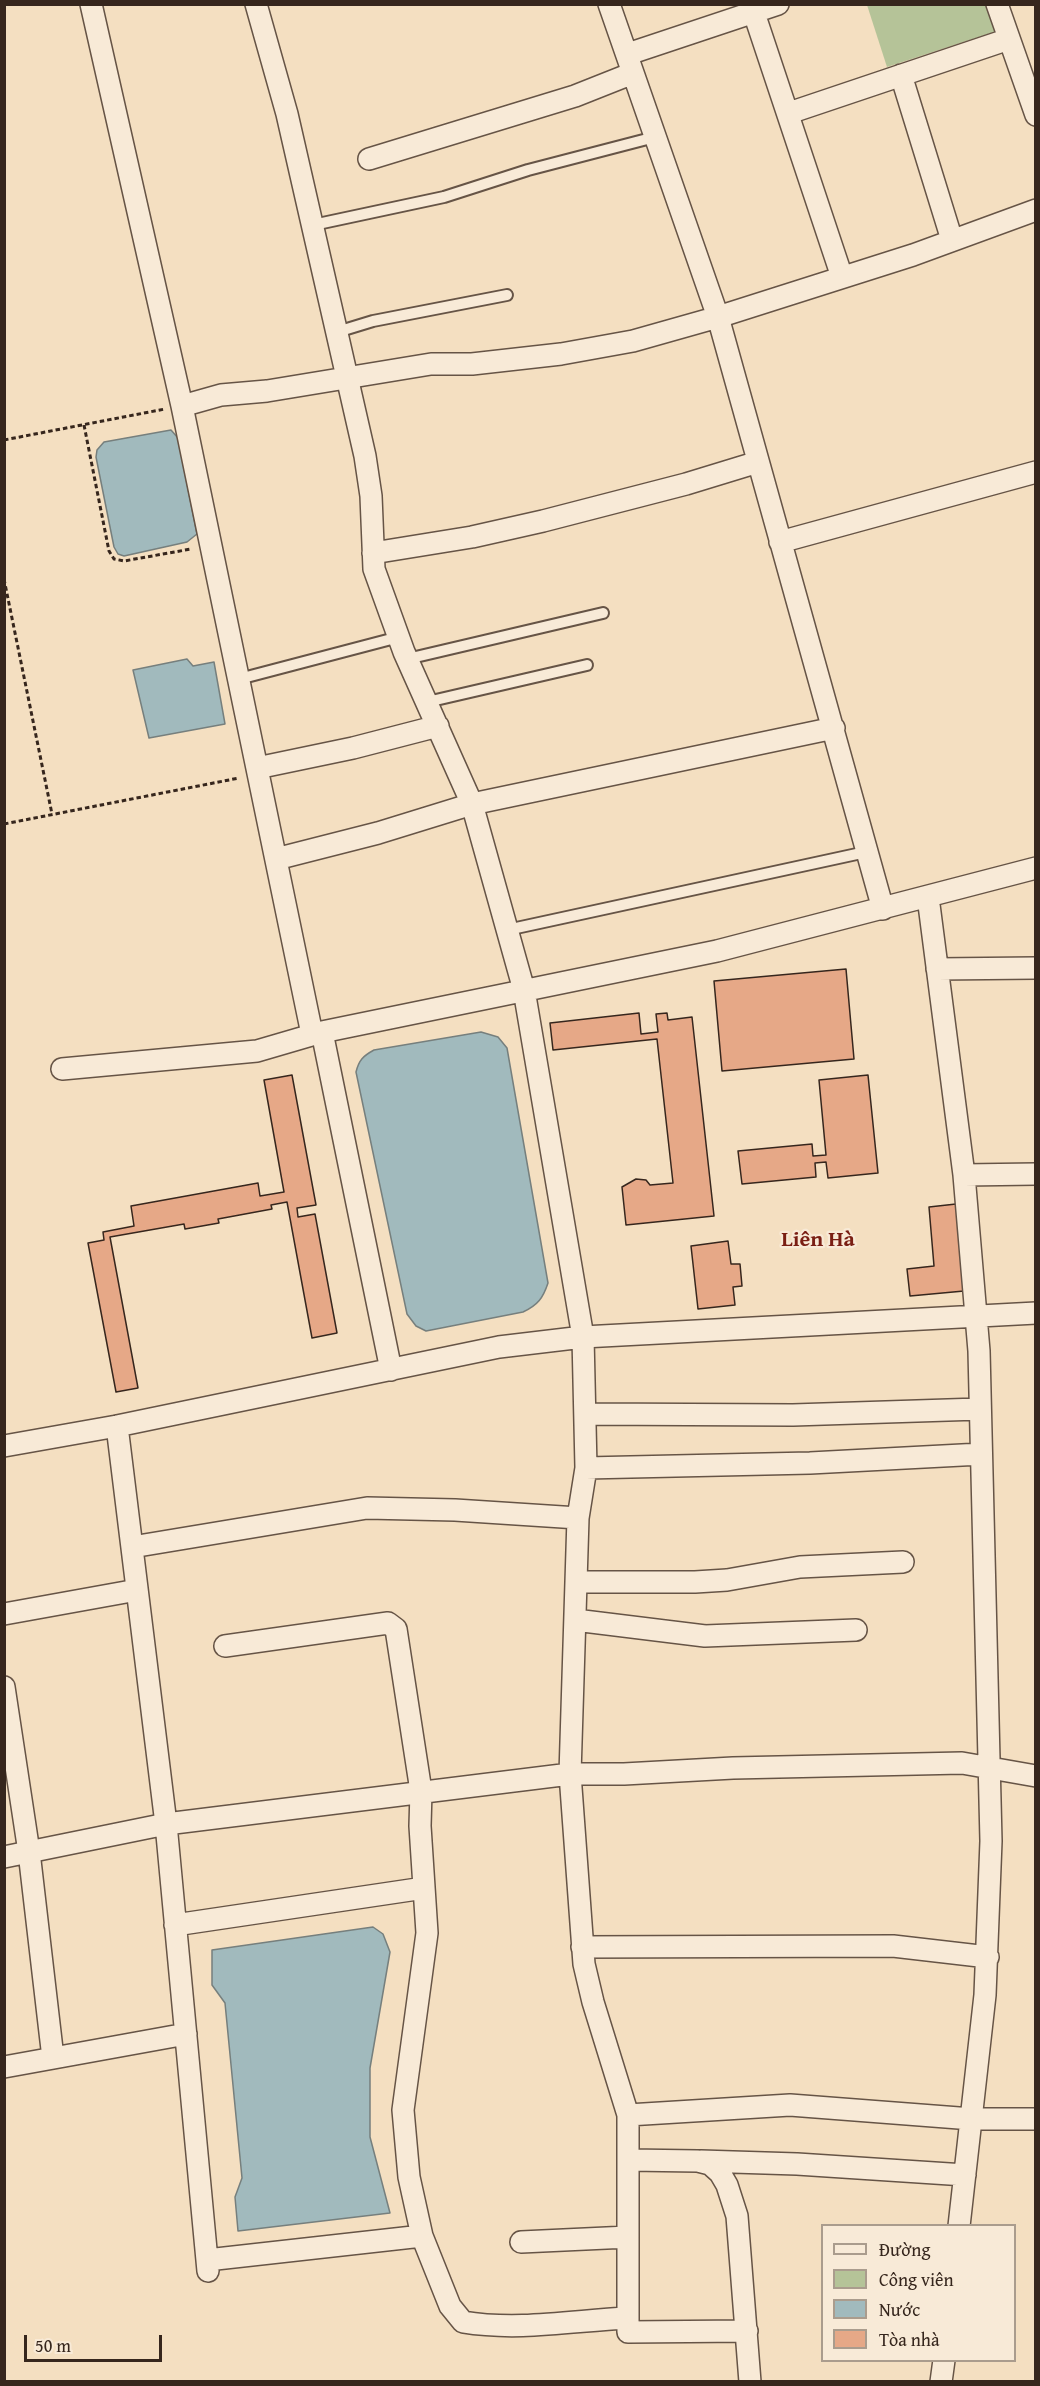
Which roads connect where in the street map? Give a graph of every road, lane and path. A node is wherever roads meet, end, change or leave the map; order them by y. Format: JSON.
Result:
{"nodes":[{"id":1,"x":91,"y":4,"type":"edge"},
{"id":2,"x":256,"y":4,"type":"edge"},
{"id":3,"x":609,"y":4,"type":"edge"},
{"id":4,"x":778,"y":4,"type":"edge"},
{"id":5,"x":997,"y":4,"type":"edge"},
{"id":6,"x":752,"y":8,"type":"edge"},
{"id":7,"x":1009,"y":39,"type":"junction"},
{"id":8,"x":630,"y":64,"type":"junction"},
{"id":9,"x":901,"y":75,"type":"junction"},
{"id":10,"x":789,"y":113,"type":"junction"},
{"id":11,"x":1035,"y":115,"type":"edge"},
{"id":12,"x":655,"y":137,"type":"junction"},
{"id":13,"x":369,"y":159,"type":"dead end"},
{"id":14,"x":1035,"y":210,"type":"edge"},
{"id":15,"x":313,"y":225,"type":"junction"},
{"id":16,"x":952,"y":240,"type":"junction"},
{"id":17,"x":842,"y":277,"type":"junction"},
{"id":18,"x":507,"y":295,"type":"dead end"},
{"id":19,"x":718,"y":317,"type":"junction"},
{"id":20,"x":338,"y":332,"type":"junction"},
{"id":21,"x":348,"y":377,"type":"junction"},
{"id":22,"x":182,"y":406,"type":"junction"},
{"id":23,"x":84,"y":425,"type":"junction"},
{"id":24,"x":4,"y":440,"type":"edge"},
{"id":25,"x":758,"y":462,"type":"junction"},
{"id":26,"x":1035,"y":472,"type":"edge"},
{"id":27,"x":780,"y":542,"type":"junction"},
{"id":28,"x":211,"y":546,"type":"junction"},
{"id":29,"x":373,"y":553,"type":"junction"},
{"id":30,"x":4,"y":579,"type":"edge"},
{"id":31,"x":603,"y":613,"type":"dead end"},
{"id":32,"x":399,"y":637,"type":"junction"},
{"id":33,"x":407,"y":659,"type":"junction"},
{"id":34,"x":587,"y":665,"type":"dead end"},
{"id":35,"x":238,"y":679,"type":"junction"},
{"id":36,"x":427,"y":702,"type":"junction"},
{"id":37,"x":438,"y":726,"type":"junction"},
{"id":38,"x":834,"y":728,"type":"junction"},
{"id":39,"x":258,"y":771,"type":"junction"},
{"id":40,"x":472,"y":804,"type":"junction"},
{"id":41,"x":52,"y":814,"type":"junction"},
{"id":42,"x":4,"y":824,"type":"edge"},
{"id":43,"x":866,"y":852,"type":"junction"},
{"id":44,"x":276,"y":859,"type":"junction"},
{"id":45,"x":1035,"y":868,"type":"edge"},
{"id":46,"x":928,"y":897,"type":"junction"},
{"id":47,"x":883,"y":909,"type":"junction"},
{"id":48,"x":507,"y":930,"type":"junction"},
{"id":49,"x":1035,"y":968,"type":"edge"},
{"id":50,"x":937,"y":969,"type":"junction"},
{"id":51,"x":524,"y":990,"type":"junction"},
{"id":52,"x":317,"y":1033,"type":"junction"},
{"id":53,"x":62,"y":1069,"type":"dead end"},
{"id":54,"x":1035,"y":1174,"type":"edge"},
{"id":55,"x":964,"y":1175,"type":"junction"},
{"id":56,"x":1035,"y":1313,"type":"edge"},
{"id":57,"x":976,"y":1315,"type":"junction"},
{"id":58,"x":583,"y":1337,"type":"junction"},
{"id":59,"x":391,"y":1370,"type":"junction"},
{"id":60,"x":979,"y":1409,"type":"junction"},
{"id":61,"x":585,"y":1414,"type":"junction"},
{"id":62,"x":117,"y":1426,"type":"junction"},
{"id":63,"x":4,"y":1446,"type":"edge"},
{"id":64,"x":981,"y":1454,"type":"junction"},
{"id":65,"x":586,"y":1468,"type":"junction"},
{"id":66,"x":578,"y":1518,"type":"junction"},
{"id":67,"x":132,"y":1547,"type":"junction"},
{"id":68,"x":903,"y":1562,"type":"dead end"},
{"id":69,"x":576,"y":1582,"type":"junction"},
{"id":70,"x":137,"y":1590,"type":"junction"},
{"id":71,"x":4,"y":1614,"type":"edge"},
{"id":72,"x":574,"y":1620,"type":"junction"},
{"id":73,"x":856,"y":1630,"type":"dead end"},
{"id":74,"x":225,"y":1646,"type":"dead end"},
{"id":75,"x":4,"y":1687,"type":"edge"},
{"id":76,"x":988,"y":1768,"type":"junction"},
{"id":77,"x":570,"y":1774,"type":"junction"},
{"id":78,"x":1035,"y":1776,"type":"edge"},
{"id":79,"x":421,"y":1791,"type":"junction"},
{"id":80,"x":166,"y":1824,"type":"junction"},
{"id":81,"x":29,"y":1852,"type":"junction"},
{"id":82,"x":4,"y":1857,"type":"edge"},
{"id":83,"x":424,"y":1888,"type":"junction"},
{"id":84,"x":175,"y":1925,"type":"junction"},
{"id":85,"x":582,"y":1947,"type":"junction"},
{"id":86,"x":988,"y":1957,"type":"junction"},
{"id":87,"x":186,"y":2034,"type":"junction"},
{"id":88,"x":53,"y":2058,"type":"junction"},
{"id":89,"x":4,"y":2067,"type":"edge"},
{"id":90,"x":628,"y":2115,"type":"junction"},
{"id":91,"x":1035,"y":2119,"type":"edge"},
{"id":92,"x":972,"y":2120,"type":"junction"},
{"id":93,"x":630,"y":2160,"type":"junction"},
{"id":94,"x":698,"y":2161,"type":"junction"},
{"id":95,"x":965,"y":2175,"type":"junction"},
{"id":96,"x":959,"y":2224,"type":"edge"},
{"id":97,"x":422,"y":2236,"type":"junction"},
{"id":98,"x":628,"y":2237,"type":"junction"},
{"id":99,"x":521,"y":2242,"type":"dead end"},
{"id":100,"x":626,"y":2318,"type":"junction"},
{"id":101,"x":747,"y":2331,"type":"junction"},
{"id":102,"x":944,"y":2362,"type":"edge"},
{"id":103,"x":750,"y":2382,"type":"edge"},
{"id":104,"x":941,"y":2382,"type":"edge"}],
"edges":[{"from":1,"to":22,"type":"street"},
{"from":2,"to":15,"type":"street"},
{"from":3,"to":8,"type":"street"},
{"from":4,"to":6,"type":"street"},
{"from":5,"to":7,"type":"street"},
{"from":6,"to":8,"type":"street"},
{"from":6,"to":10,"type":"street"},
{"from":7,"to":9,"type":"street"},
{"from":7,"to":11,"type":"street"},
{"from":8,"to":12,"type":"street"},
{"from":8,"to":13,"type":"street"},
{"from":9,"to":10,"type":"street"},
{"from":9,"to":16,"type":"street"},
{"from":10,"to":17,"type":"street"},
{"from":12,"to":15,"type":"lane"},
{"from":12,"to":19,"type":"street"},
{"from":14,"to":16,"type":"street"},
{"from":15,"to":20,"type":"street"},
{"from":16,"to":17,"type":"street"},
{"from":17,"to":19,"type":"street"},
{"from":18,"to":20,"type":"lane"},
{"from":19,"to":21,"type":"street"},
{"from":19,"to":25,"type":"street"},
{"from":20,"to":21,"type":"street"},
{"from":21,"to":22,"type":"street"},
{"from":21,"to":29,"type":"street"},
{"from":22,"to":23,"type":"path"},
{"from":22,"to":28,"type":"street"},
{"from":23,"to":24,"type":"path"},
{"from":23,"to":28,"type":"path"},
{"from":25,"to":27,"type":"street"},
{"from":25,"to":29,"type":"street"},
{"from":26,"to":27,"type":"street"},
{"from":27,"to":38,"type":"street"},
{"from":28,"to":35,"type":"street"},
{"from":29,"to":32,"type":"street"},
{"from":30,"to":41,"type":"path"},
{"from":31,"to":33,"type":"lane"},
{"from":32,"to":33,"type":"street"},
{"from":32,"to":35,"type":"lane"},
{"from":33,"to":36,"type":"street"},
{"from":34,"to":36,"type":"lane"},
{"from":35,"to":39,"type":"street"},
{"from":36,"to":37,"type":"street"},
{"from":37,"to":39,"type":"street"},
{"from":37,"to":40,"type":"street"},
{"from":38,"to":40,"type":"street"},
{"from":38,"to":43,"type":"street"},
{"from":39,"to":41,"type":"path"},
{"from":39,"to":44,"type":"street"},
{"from":40,"to":44,"type":"street"},
{"from":40,"to":48,"type":"street"},
{"from":41,"to":42,"type":"path"},
{"from":43,"to":47,"type":"street"},
{"from":43,"to":48,"type":"lane"},
{"from":44,"to":52,"type":"street"},
{"from":45,"to":46,"type":"street"},
{"from":46,"to":47,"type":"street"},
{"from":46,"to":50,"type":"street"},
{"from":47,"to":51,"type":"street"},
{"from":48,"to":51,"type":"street"},
{"from":49,"to":50,"type":"street"},
{"from":50,"to":55,"type":"street"},
{"from":51,"to":52,"type":"street"},
{"from":51,"to":58,"type":"street"},
{"from":52,"to":53,"type":"street"},
{"from":52,"to":59,"type":"street"},
{"from":54,"to":55,"type":"street"},
{"from":55,"to":57,"type":"street"},
{"from":56,"to":57,"type":"street"},
{"from":57,"to":58,"type":"street"},
{"from":57,"to":60,"type":"street"},
{"from":58,"to":59,"type":"street"},
{"from":58,"to":61,"type":"street"},
{"from":59,"to":62,"type":"street"},
{"from":60,"to":61,"type":"street"},
{"from":60,"to":64,"type":"street"},
{"from":61,"to":65,"type":"street"},
{"from":62,"to":63,"type":"street"},
{"from":62,"to":67,"type":"street"},
{"from":64,"to":65,"type":"street"},
{"from":64,"to":76,"type":"street"},
{"from":65,"to":66,"type":"street"},
{"from":66,"to":67,"type":"street"},
{"from":66,"to":69,"type":"street"},
{"from":67,"to":70,"type":"street"},
{"from":68,"to":69,"type":"street"},
{"from":69,"to":72,"type":"street"},
{"from":70,"to":71,"type":"street"},
{"from":70,"to":80,"type":"street"},
{"from":72,"to":73,"type":"street"},
{"from":72,"to":77,"type":"street"},
{"from":74,"to":79,"type":"street"},
{"from":75,"to":81,"type":"street"},
{"from":76,"to":77,"type":"street"},
{"from":76,"to":78,"type":"street"},
{"from":76,"to":86,"type":"street"},
{"from":77,"to":79,"type":"street"},
{"from":77,"to":85,"type":"street"},
{"from":79,"to":80,"type":"street"},
{"from":79,"to":83,"type":"street"},
{"from":80,"to":81,"type":"street"},
{"from":80,"to":84,"type":"street"},
{"from":81,"to":82,"type":"street"},
{"from":81,"to":88,"type":"street"},
{"from":83,"to":84,"type":"street"},
{"from":83,"to":97,"type":"street"},
{"from":84,"to":87,"type":"street"},
{"from":85,"to":86,"type":"street"},
{"from":85,"to":90,"type":"street"},
{"from":86,"to":92,"type":"street"},
{"from":87,"to":88,"type":"street"},
{"from":87,"to":97,"type":"street"},
{"from":88,"to":89,"type":"street"},
{"from":90,"to":92,"type":"street"},
{"from":90,"to":93,"type":"street"},
{"from":91,"to":92,"type":"street"},
{"from":92,"to":95,"type":"street"},
{"from":93,"to":94,"type":"street"},
{"from":93,"to":98,"type":"street"},
{"from":94,"to":95,"type":"street"},
{"from":94,"to":101,"type":"street"},
{"from":95,"to":96,"type":"street"},
{"from":97,"to":100,"type":"street"},
{"from":98,"to":99,"type":"street"},
{"from":98,"to":100,"type":"street"},
{"from":100,"to":101,"type":"street"},
{"from":101,"to":103,"type":"street"},
{"from":102,"to":104,"type":"street"}]}
